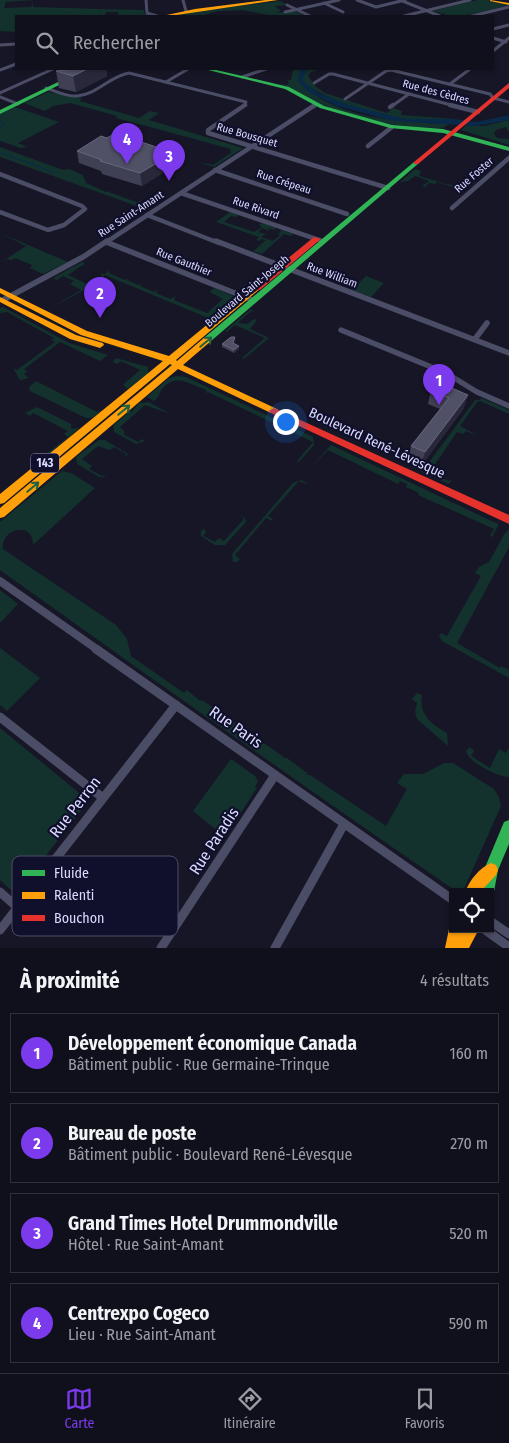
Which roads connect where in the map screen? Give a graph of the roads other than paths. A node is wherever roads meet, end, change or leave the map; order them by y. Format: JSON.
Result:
{"nodes":[{"id":1,"x":146,"y":0,"type":"edge"},
{"id":2,"x":183,"y":0,"type":"edge"},
{"id":3,"x":271,"y":0,"type":"edge"},
{"id":4,"x":339,"y":0,"type":"edge"},
{"id":5,"x":357,"y":0,"type":"edge"},
{"id":6,"x":402,"y":0,"type":"edge"},
{"id":7,"x":470,"y":0,"type":"edge"},
{"id":8,"x":492,"y":0,"type":"edge"},
{"id":9,"x":324,"y":4,"type":"junction"},
{"id":10,"x":287,"y":5,"type":"dead end"},
{"id":11,"x":509,"y":5,"type":"edge"},
{"id":12,"x":296,"y":10,"type":"junction"},
{"id":13,"x":186,"y":11,"type":"junction"},
{"id":14,"x":426,"y":11,"type":"junction"},
{"id":15,"x":285,"y":12,"type":"dead end"},
{"id":16,"x":343,"y":12,"type":"dead end"},
{"id":17,"x":154,"y":15,"type":"edge"},
{"id":18,"x":168,"y":15,"type":"edge"},
{"id":19,"x":308,"y":15,"type":"edge"},
{"id":20,"x":408,"y":15,"type":"edge"},
{"id":21,"x":437,"y":15,"type":"edge"},
{"id":22,"x":475,"y":15,"type":"edge"},
{"id":23,"x":509,"y":25,"type":"edge"},
{"id":24,"x":494,"y":29,"type":"edge"},
{"id":25,"x":494,"y":38,"type":"edge"},
{"id":26,"x":509,"y":38,"type":"edge"},
{"id":27,"x":504,"y":42,"type":"junction"},
{"id":28,"x":509,"y":43,"type":"edge"},
{"id":29,"x":15,"y":44,"type":"edge"},
{"id":30,"x":0,"y":46,"type":"edge"},
{"id":31,"x":494,"y":50,"type":"edge"},
{"id":32,"x":15,"y":64,"type":"edge"},
{"id":33,"x":0,"y":70,"type":"edge"},
{"id":34,"x":51,"y":70,"type":"edge"},
{"id":35,"x":81,"y":70,"type":"edge"},
{"id":36,"x":87,"y":70,"type":"edge"},
{"id":37,"x":186,"y":70,"type":"edge"},
{"id":38,"x":211,"y":70,"type":"edge"},
{"id":39,"x":263,"y":70,"type":"edge"},
{"id":40,"x":469,"y":70,"type":"edge"},
{"id":41,"x":242,"y":77,"type":"junction"},
{"id":42,"x":509,"y":78,"type":"edge"},
{"id":43,"x":166,"y":82,"type":"junction"},
{"id":44,"x":368,"y":83,"type":"junction"},
{"id":45,"x":314,"y":84,"type":"dead end"},
{"id":46,"x":450,"y":84,"type":"junction"},
{"id":47,"x":509,"y":86,"type":"edge"},
{"id":48,"x":48,"y":88,"type":"junction"},
{"id":49,"x":0,"y":92,"type":"edge"},
{"id":50,"x":409,"y":94,"type":"junction"},
{"id":51,"x":492,"y":96,"type":"junction"},
{"id":52,"x":0,"y":97,"type":"edge"},
{"id":53,"x":345,"y":99,"type":"dead end"},
{"id":54,"x":509,"y":102,"type":"edge"},
{"id":55,"x":16,"y":103,"type":"junction"},
{"id":56,"x":316,"y":105,"type":"junction"},
{"id":57,"x":390,"y":107,"type":"dead end"},
{"id":58,"x":0,"y":111,"type":"edge"},
{"id":59,"x":461,"y":122,"type":"junction"},
{"id":60,"x":392,"y":127,"type":"junction"},
{"id":61,"x":252,"y":146,"type":"junction"},
{"id":62,"x":368,"y":146,"type":"dead end"},
{"id":63,"x":509,"y":148,"type":"edge"},
{"id":64,"x":509,"y":158,"type":"edge"},
{"id":65,"x":215,"y":170,"type":"junction"},
{"id":66,"x":0,"y":174,"type":"edge"},
{"id":67,"x":384,"y":187,"type":"junction"},
{"id":68,"x":181,"y":193,"type":"junction"},
{"id":69,"x":452,"y":208,"type":"dead end"},
{"id":70,"x":0,"y":212,"type":"edge"},
{"id":71,"x":347,"y":214,"type":"junction"},
{"id":72,"x":147,"y":215,"type":"junction"},
{"id":73,"x":320,"y":240,"type":"junction"},
{"id":74,"x":106,"y":242,"type":"junction"},
{"id":75,"x":287,"y":268,"type":"junction"},
{"id":76,"x":4,"y":296,"type":"edge"},
{"id":77,"x":250,"y":299,"type":"junction"},
{"id":78,"x":487,"y":323,"type":"dead end"},
{"id":79,"x":341,"y":330,"type":"dead end"},
{"id":80,"x":475,"y":339,"type":"junction"},
{"id":81,"x":509,"y":352,"type":"edge"},
{"id":82,"x":171,"y":363,"type":"junction"},
{"id":83,"x":509,"y":406,"type":"edge"},
{"id":84,"x":0,"y":500,"type":"edge"},
{"id":85,"x":0,"y":514,"type":"edge"},
{"id":86,"x":509,"y":520,"type":"edge"},
{"id":87,"x":0,"y":581,"type":"edge"},
{"id":88,"x":176,"y":705,"type":"junction"},
{"id":89,"x":0,"y":717,"type":"edge"},
{"id":90,"x":275,"y":775,"type":"junction"},
{"id":91,"x":103,"y":798,"type":"junction"},
{"id":92,"x":344,"y":824,"type":"junction"},
{"id":93,"x":509,"y":827,"type":"edge"},
{"id":94,"x":57,"y":856,"type":"edge"},
{"id":95,"x":491,"y":870,"type":"junction"},
{"id":96,"x":474,"y":888,"type":"edge"},
{"id":97,"x":489,"y":888,"type":"edge"},
{"id":98,"x":0,"y":892,"type":"edge"},
{"id":99,"x":449,"y":897,"type":"edge"},
{"id":100,"x":12,"y":903,"type":"edge"},
{"id":101,"x":12,"y":914,"type":"edge"},
{"id":102,"x":178,"y":922,"type":"edge"},
{"id":103,"x":494,"y":923,"type":"edge"},
{"id":104,"x":0,"y":930,"type":"edge"},
{"id":105,"x":456,"y":933,"type":"edge"},
{"id":106,"x":469,"y":933,"type":"edge"},
{"id":107,"x":490,"y":933,"type":"edge"},
{"id":108,"x":509,"y":934,"type":"edge"},
{"id":109,"x":169,"y":936,"type":"edge"},
{"id":110,"x":509,"y":947,"type":"edge"},
{"id":111,"x":161,"y":948,"type":"edge"},
{"id":112,"x":275,"y":948,"type":"edge"},
{"id":113,"x":453,"y":948,"type":"edge"},
{"id":114,"x":460,"y":948,"type":"edge"}],
"edges":[{"from":1,"to":17,"type":"street"},
{"from":2,"to":13,"type":"street"},
{"from":3,"to":13,"type":"main road"},
{"from":4,"to":9,"type":"street"},
{"from":5,"to":6,"type":"street"},
{"from":6,"to":14,"type":"street"},
{"from":7,"to":14,"type":"street"},
{"from":8,"to":11,"type":"main road"},
{"from":9,"to":12,"type":"street"},
{"from":9,"to":16,"type":"street"},
{"from":10,"to":12,"type":"street"},
{"from":11,"to":22,"type":"street"},
{"from":12,"to":15,"type":"street"},
{"from":12,"to":19,"type":"street"},
{"from":13,"to":18,"type":"main road"},
{"from":14,"to":20,"type":"street"},
{"from":14,"to":21,"type":"street"},
{"from":23,"to":24,"type":"street"},
{"from":25,"to":27,"type":"street"},
{"from":26,"to":27,"type":"street"},
{"from":27,"to":28,"type":"street"},
{"from":27,"to":31,"type":"street"},
{"from":29,"to":30,"type":"street"},
{"from":32,"to":33,"type":"street"},
{"from":34,"to":49,"type":"street"},
{"from":35,"to":48,"type":"main road"},
{"from":36,"to":48,"type":"main road"},
{"from":37,"to":43,"type":"street"},
{"from":38,"to":41,"type":"main road"},
{"from":39,"to":41,"type":"street"},
{"from":40,"to":46,"type":"street"},
{"from":41,"to":56,"type":"main road"},
{"from":42,"to":51,"type":"main road","name":"Boulevard Saint-Joseph","number":"143"},
{"from":43,"to":48,"type":"street","name":"Rue Bousquet"},
{"from":43,"to":61,"type":"street","name":"Rue Bousquet"},
{"from":44,"to":45,"type":"street","name":"Rue des Cèdres"},
{"from":44,"to":46,"type":"street"},
{"from":44,"to":50,"type":"street","name":"Rue des Cèdres"},
{"from":44,"to":53,"type":"street"},
{"from":46,"to":51,"type":"street"},
{"from":47,"to":51,"type":"main road","name":"Boulevard Saint-Joseph","number":"143"},
{"from":48,"to":55,"type":"main road"},
{"from":50,"to":57,"type":"street"},
{"from":50,"to":59,"type":"street","name":"Rue des Cèdres"},
{"from":51,"to":54,"type":"street"},
{"from":51,"to":59,"type":"main road","name":"Boulevard Saint-Joseph","number":"143"},
{"from":52,"to":55,"type":"street"},
{"from":55,"to":58,"type":"main road"},
{"from":56,"to":60,"type":"main road"},
{"from":56,"to":61,"type":"street","name":"Rue Saint-Amant"},
{"from":59,"to":60,"type":"main road"},
{"from":59,"to":63,"type":"main road"},
{"from":59,"to":67,"type":"main road","name":"Boulevard Saint-Joseph","number":"143"},
{"from":60,"to":62,"type":"street"},
{"from":61,"to":65,"type":"street","name":"Rue Saint-Amant"},
{"from":61,"to":67,"type":"street","name":"Rue Bousquet"},
{"from":64,"to":69,"type":"street","name":"Rue Foster"},
{"from":65,"to":68,"type":"street","name":"Rue Saint-Amant"},
{"from":65,"to":71,"type":"street","name":"Rue Crépeau"},
{"from":66,"to":70,"type":"street"},
{"from":67,"to":71,"type":"main road","name":"Boulevard Saint-Joseph","number":"143"},
{"from":67,"to":73,"type":"main road","name":"Boulevard Saint-Joseph","number":"143"},
{"from":68,"to":72,"type":"street","name":"Rue Saint-Amant"},
{"from":68,"to":73,"type":"street","name":"Rue Rivard"},
{"from":71,"to":73,"type":"main road","name":"Boulevard Saint-Joseph","number":"143"},
{"from":72,"to":74,"type":"street","name":"Rue Saint-Amant"},
{"from":72,"to":75,"type":"street","name":"Rue William"},
{"from":73,"to":75,"type":"main road","name":"Boulevard Saint-Joseph","number":"143"},
{"from":74,"to":76,"type":"street","name":"Rue Saint-Amant"},
{"from":74,"to":77,"type":"street","name":"Rue Gauthier"},
{"from":75,"to":77,"type":"main road","name":"Boulevard Saint-Joseph","number":"143"},
{"from":75,"to":80,"type":"street","name":"Rue William"},
{"from":76,"to":82,"type":"main road","name":"Boulevard René-Lévesque"},
{"from":77,"to":82,"type":"main road","name":"Boulevard Saint-Joseph","number":"143"},
{"from":78,"to":80,"type":"street"},
{"from":79,"to":83,"type":"street"},
{"from":80,"to":81,"type":"street","name":"Rue William"},
{"from":82,"to":84,"type":"main road","name":"Boulevard Saint-Joseph","number":"143"},
{"from":85,"to":82,"type":"main road","name":"Boulevard Saint-Joseph","number":"143","one_way":true},
{"from":82,"to":86,"type":"main road","name":"Boulevard René-Lévesque"},
{"from":87,"to":88,"type":"street","name":"Rue Paris"},
{"from":88,"to":90,"type":"street","name":"Rue Paris"},
{"from":88,"to":91,"type":"street","name":"Rue Perron"},
{"from":89,"to":91,"type":"street"},
{"from":90,"to":92,"type":"street","name":"Rue Paris"},
{"from":90,"to":102,"type":"street","name":"Rue Paradis"},
{"from":91,"to":94,"type":"street","name":"Rue Perron"},
{"from":92,"to":99,"type":"street","name":"Rue Paris"},
{"from":92,"to":112,"type":"street"},
{"from":93,"to":95,"type":"main road"},
{"from":95,"to":96,"type":"main road"},
{"from":95,"to":97,"type":"main road"},
{"from":98,"to":100,"type":"street"},
{"from":101,"to":104,"type":"street","name":"Rue Perron"},
{"from":103,"to":108,"type":"street"},
{"from":105,"to":113,"type":"main road"},
{"from":106,"to":114,"type":"main road"},
{"from":107,"to":110,"type":"street"},
{"from":109,"to":111,"type":"street","name":"Rue Paradis"}]}
